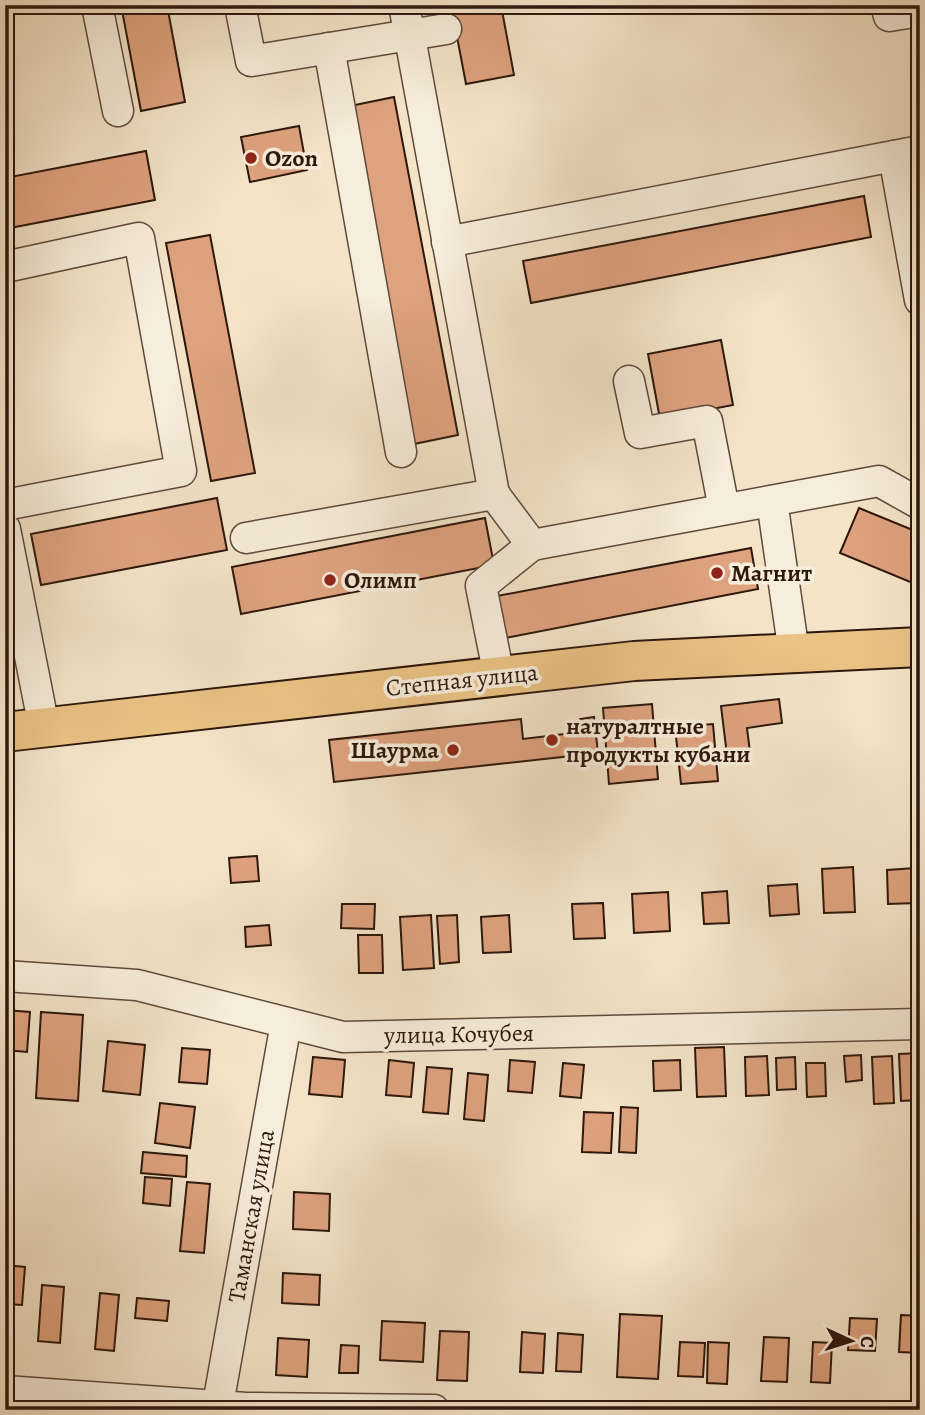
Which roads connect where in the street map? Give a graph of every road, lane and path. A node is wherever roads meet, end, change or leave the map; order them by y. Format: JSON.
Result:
{"nodes":[{"id":1,"x":97,"y":5,"type":"edge"},
{"id":2,"x":240,"y":5,"type":"edge"},
{"id":3,"x":404,"y":5,"type":"edge"},
{"id":4,"x":886,"y":5,"type":"edge"},
{"id":5,"x":920,"y":10,"type":"edge"},
{"id":6,"x":446,"y":29,"type":"dead end"},
{"id":7,"x":409,"y":35,"type":"junction"},
{"id":8,"x":329,"y":48,"type":"junction"},
{"id":9,"x":118,"y":111,"type":"dead end"},
{"id":10,"x":907,"y":153,"type":"edge"},
{"id":11,"x":447,"y":242,"type":"junction"},
{"id":12,"x":5,"y":267,"type":"edge"},
{"id":13,"x":920,"y":300,"type":"edge"},
{"id":14,"x":629,"y":381,"type":"dead end"},
{"id":15,"x":401,"y":452,"type":"dead end"},
{"id":16,"x":494,"y":494,"type":"junction"},
{"id":17,"x":772,"y":501,"type":"junction"},
{"id":18,"x":920,"y":504,"type":"edge"},
{"id":19,"x":5,"y":505,"type":"edge"},
{"id":20,"x":724,"y":509,"type":"junction"},
{"id":21,"x":5,"y":528,"type":"edge"},
{"id":22,"x":246,"y":538,"type":"dead end"},
{"id":23,"x":532,"y":545,"type":"junction"},
{"id":24,"x":920,"y":647,"type":"edge"},
{"id":25,"x":794,"y":653,"type":"junction"},
{"id":26,"x":499,"y":676,"type":"junction"},
{"id":27,"x":44,"y":727,"type":"junction"},
{"id":28,"x":5,"y":732,"type":"edge"},
{"id":29,"x":5,"y":976,"type":"edge"},
{"id":30,"x":286,"y":1023,"type":"junction"},
{"id":31,"x":920,"y":1024,"type":"edge"},
{"id":32,"x":5,"y":1391,"type":"edge"},
{"id":33,"x":217,"y":1408,"type":"edge"},
{"id":34,"x":434,"y":1410,"type":"edge"}],
"edges":[{"from":1,"to":9,"type":"street"},
{"from":2,"to":8,"type":"street"},
{"from":3,"to":7,"type":"street"},
{"from":4,"to":5,"type":"street"},
{"from":6,"to":7,"type":"street"},
{"from":7,"to":8,"type":"street"},
{"from":7,"to":11,"type":"street"},
{"from":8,"to":15,"type":"street"},
{"from":10,"to":11,"type":"street"},
{"from":10,"to":13,"type":"street"},
{"from":11,"to":16,"type":"street"},
{"from":12,"to":19,"type":"street"},
{"from":14,"to":20,"type":"street"},
{"from":16,"to":22,"type":"street"},
{"from":16,"to":23,"type":"street"},
{"from":17,"to":18,"type":"street"},
{"from":17,"to":20,"type":"street"},
{"from":17,"to":25,"type":"street"},
{"from":20,"to":23,"type":"street"},
{"from":21,"to":27,"type":"street"},
{"from":23,"to":26,"type":"street"},
{"from":24,"to":25,"type":"main road","name":"Степная улица"},
{"from":25,"to":26,"type":"main road","name":"Степная улица"},
{"from":26,"to":27,"type":"main road","name":"Степная улица"},
{"from":27,"to":28,"type":"main road","name":"Степная улица"},
{"from":29,"to":30,"type":"street","name":"улица Кочубея"},
{"from":30,"to":31,"type":"street","name":"улица Кочубея"},
{"from":30,"to":33,"type":"street","name":"Таманская улица"},
{"from":32,"to":33,"type":"street"},
{"from":33,"to":34,"type":"street"}]}
